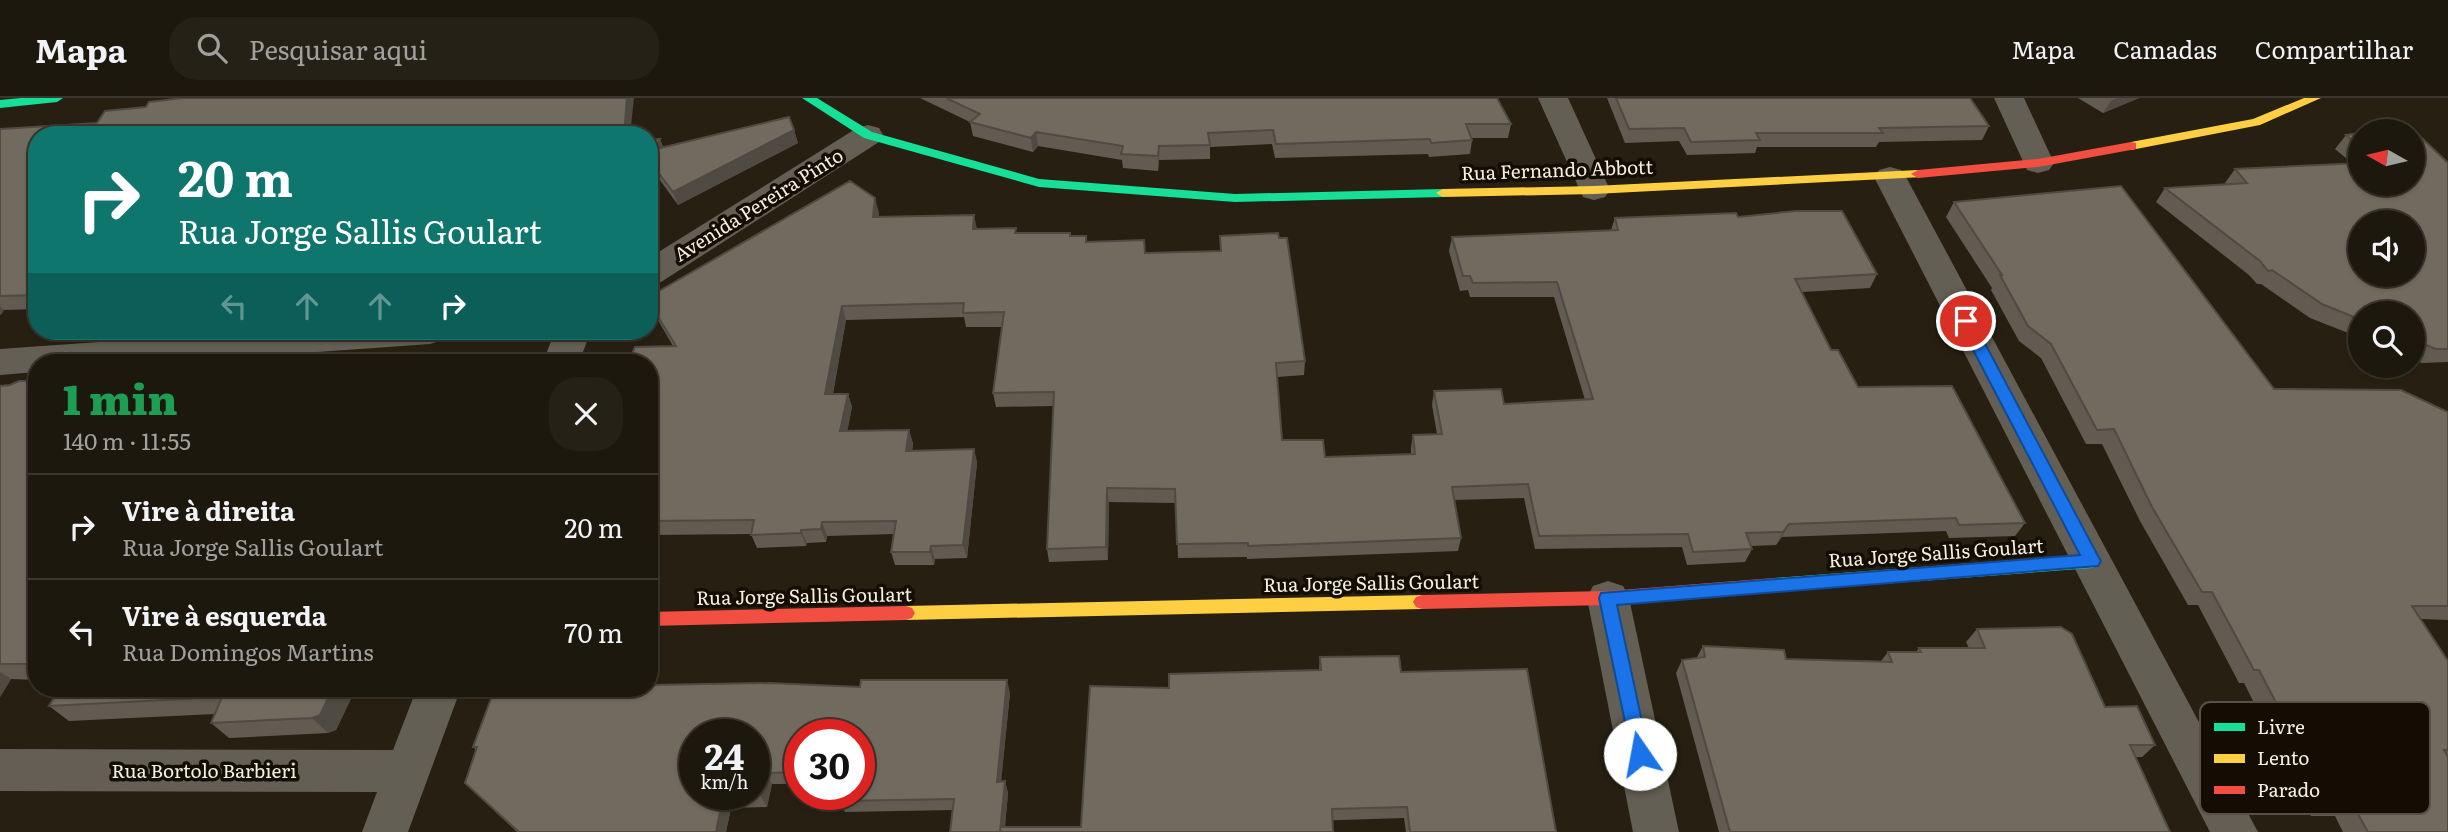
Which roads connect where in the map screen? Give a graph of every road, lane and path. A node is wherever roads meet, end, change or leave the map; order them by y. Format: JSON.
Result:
{"nodes":[{"id":1,"x":57,"y":98,"type":"edge"},
{"id":2,"x":808,"y":98,"type":"edge"},
{"id":3,"x":1553,"y":98,"type":"edge"},
{"id":4,"x":2009,"y":98,"type":"edge"},
{"id":5,"x":2315,"y":98,"type":"edge"},
{"id":6,"x":0,"y":104,"type":"edge"},
{"id":7,"x":868,"y":135,"type":"junction"},
{"id":8,"x":2038,"y":163,"type":"junction"},
{"id":9,"x":1890,"y":177,"type":"junction"},
{"id":10,"x":1594,"y":190,"type":"junction"},
{"id":11,"x":658,"y":268,"type":"edge"},
{"id":12,"x":305,"y":340,"type":"edge"},
{"id":13,"x":111,"y":354,"type":"edge"},
{"id":14,"x":28,"y":360,"type":"edge"},
{"id":15,"x":0,"y":362,"type":"edge"},
{"id":16,"x":2092,"y":561,"type":"junction"},
{"id":17,"x":1608,"y":598,"type":"junction"},
{"id":18,"x":658,"y":619,"type":"edge"},
{"id":19,"x":436,"y":697,"type":"edge"},
{"id":20,"x":2200,"y":766,"type":"edge"},
{"id":21,"x":0,"y":770,"type":"edge"},
{"id":22,"x":408,"y":771,"type":"junction"},
{"id":23,"x":2226,"y":814,"type":"edge"},
{"id":24,"x":385,"y":832,"type":"edge"},
{"id":25,"x":1656,"y":832,"type":"edge"},
{"id":26,"x":2235,"y":832,"type":"edge"}],
"edges":[{"from":1,"to":6,"type":"street"},
{"from":2,"to":7,"type":"street","name":"Rua Fernando Abbott"},
{"from":3,"to":10,"type":"street"},
{"from":4,"to":8,"type":"street"},
{"from":5,"to":8,"type":"street","name":"Rua Fernando Abbott"},
{"from":7,"to":10,"type":"street","name":"Rua Fernando Abbott"},
{"from":7,"to":11,"type":"street","name":"Avenida Pereira Pinto"},
{"from":8,"to":9,"type":"street","name":"Rua Fernando Abbott"},
{"from":9,"to":10,"type":"street","name":"Rua Fernando Abbott"},
{"from":9,"to":16,"type":"street"},
{"from":12,"to":13,"type":"street"},
{"from":14,"to":15,"type":"street"},
{"from":16,"to":17,"type":"street","name":"Rua Jorge Sallis Goulart"},
{"from":16,"to":20,"type":"street"},
{"from":17,"to":18,"type":"street","name":"Rua Jorge Sallis Goulart"},
{"from":17,"to":25,"type":"street"},
{"from":19,"to":22,"type":"street"},
{"from":21,"to":22,"type":"street","name":"Rua Bortolo Barbieri"},
{"from":22,"to":24,"type":"street"},
{"from":23,"to":26,"type":"street"}]}
